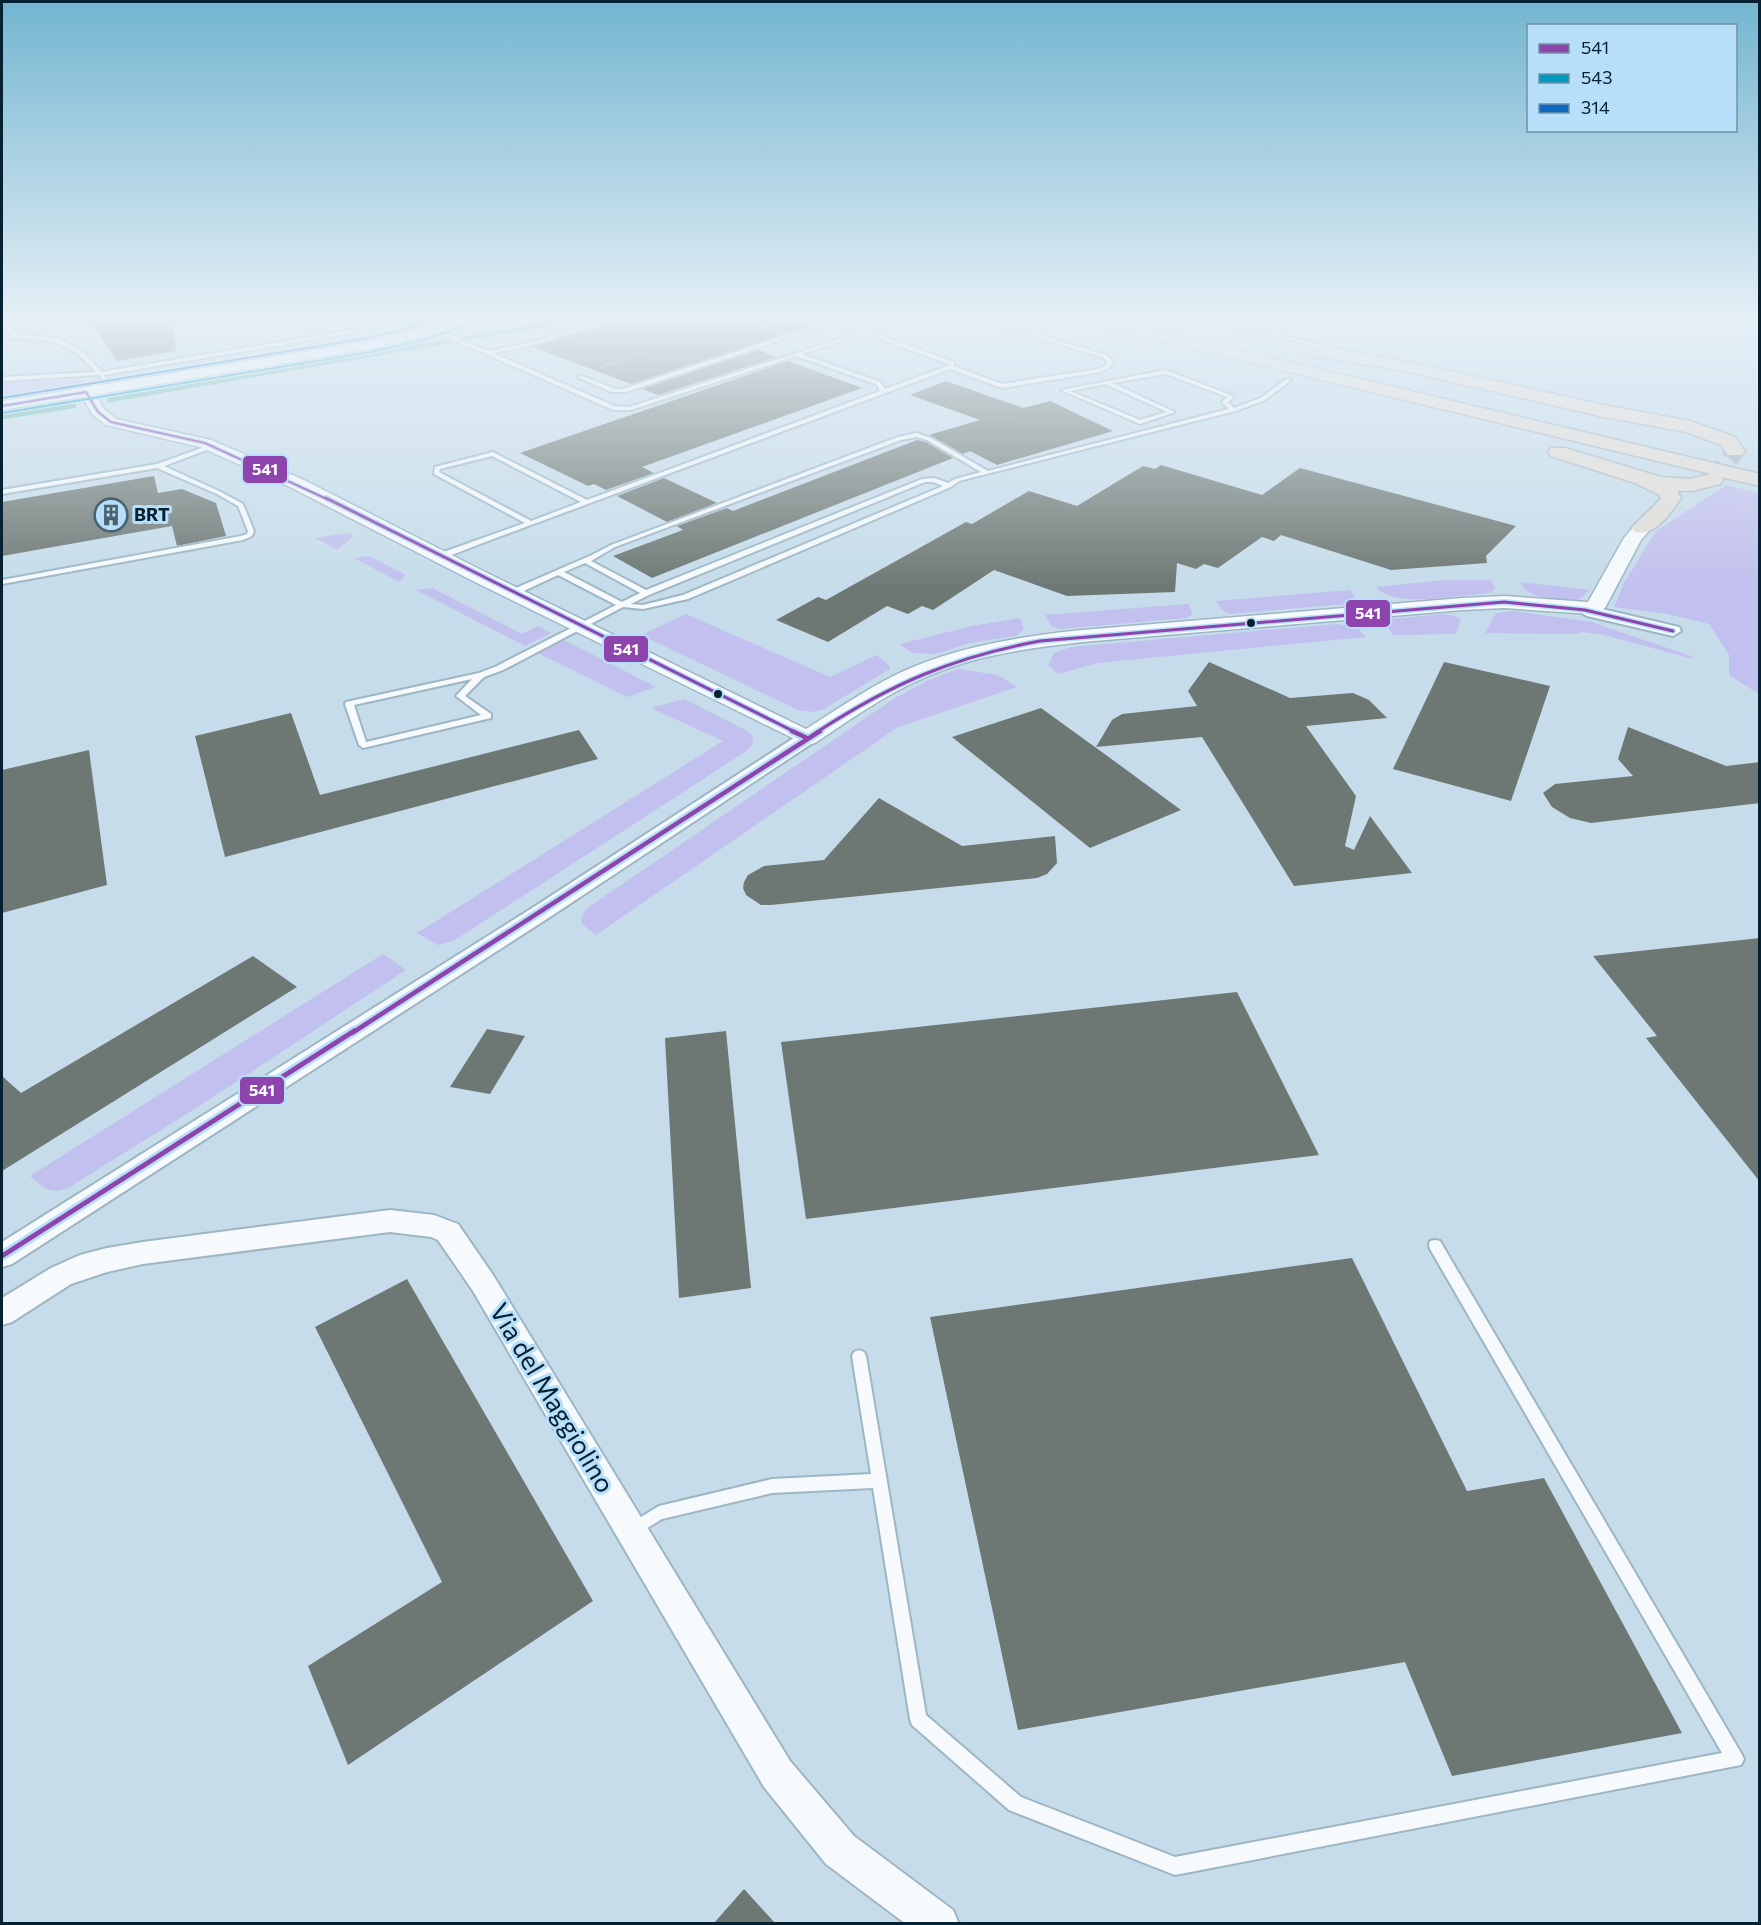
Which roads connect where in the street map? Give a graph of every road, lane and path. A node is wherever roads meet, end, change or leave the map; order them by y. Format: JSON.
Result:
{"nodes":[{"id":1,"x":97,"y":410,"type":"edge"},
{"id":2,"x":833,"y":410,"type":"edge"},
{"id":3,"x":1111,"y":410,"type":"edge"},
{"id":4,"x":1167,"y":410,"type":"edge"},
{"id":5,"x":1233,"y":410,"type":"edge"},
{"id":6,"x":1401,"y":410,"type":"edge"},
{"id":7,"x":1463,"y":410,"type":"edge"},
{"id":8,"x":1521,"y":410,"type":"edge"},
{"id":9,"x":1599,"y":410,"type":"edge"},
{"id":10,"x":1680,"y":410,"type":"edge"},
{"id":11,"x":1738,"y":410,"type":"edge"},
{"id":12,"x":1760,"y":417,"type":"edge"},
{"id":13,"x":1690,"y":427,"type":"junction"},
{"id":14,"x":1511,"y":439,"type":"dead end"},
{"id":15,"x":213,"y":446,"type":"junction"},
{"id":16,"x":1543,"y":448,"type":"dead end"},
{"id":17,"x":1735,"y":451,"type":"dead end"},
{"id":18,"x":158,"y":466,"type":"junction"},
{"id":19,"x":1760,"y":467,"type":"edge"},
{"id":20,"x":987,"y":473,"type":"junction"},
{"id":21,"x":1626,"y":473,"type":"junction"},
{"id":22,"x":1760,"y":480,"type":"edge"},
{"id":23,"x":949,"y":486,"type":"junction"},
{"id":24,"x":2,"y":492,"type":"edge"},
{"id":25,"x":875,"y":501,"type":"junction"},
{"id":26,"x":1719,"y":501,"type":"dead end"},
{"id":27,"x":587,"y":502,"type":"junction"},
{"id":28,"x":891,"y":509,"type":"junction"},
{"id":29,"x":1760,"y":510,"type":"edge"},
{"id":30,"x":530,"y":523,"type":"junction"},
{"id":31,"x":1643,"y":527,"type":"junction"},
{"id":32,"x":441,"y":556,"type":"junction"},
{"id":33,"x":586,"y":561,"type":"junction"},
{"id":34,"x":558,"y":572,"type":"junction"},
{"id":35,"x":2,"y":582,"type":"edge"},
{"id":36,"x":512,"y":593,"type":"junction"},
{"id":37,"x":646,"y":593,"type":"junction"},
{"id":38,"x":621,"y":606,"type":"junction"},
{"id":39,"x":1585,"y":610,"type":"junction"},
{"id":40,"x":580,"y":626,"type":"junction"},
{"id":41,"x":1673,"y":631,"type":"dead end"},
{"id":42,"x":481,"y":675,"type":"junction"},
{"id":43,"x":807,"y":738,"type":"junction"},
{"id":44,"x":1435,"y":1245,"type":"dead end"},
{"id":45,"x":2,"y":1256,"type":"edge"},
{"id":46,"x":2,"y":1313,"type":"edge"},
{"id":47,"x":859,"y":1356,"type":"dead end"},
{"id":48,"x":879,"y":1481,"type":"junction"},
{"id":49,"x":632,"y":1531,"type":"junction"},
{"id":50,"x":939,"y":1923,"type":"edge"}],
"edges":[{"from":1,"to":15,"type":"street"},
{"from":2,"to":27,"type":"lane"},
{"from":3,"to":4,"type":"lane"},
{"from":5,"to":20,"type":"lane"},
{"from":6,"to":14,"type":"highway"},
{"from":7,"to":22,"type":"highway"},
{"from":8,"to":19,"type":"highway"},
{"from":9,"to":13,"type":"highway"},
{"from":10,"to":13,"type":"path"},
{"from":11,"to":12,"type":"path"},
{"from":13,"to":17,"type":"highway"},
{"from":15,"to":18,"type":"lane"},
{"from":15,"to":32,"type":"street"},
{"from":16,"to":21,"type":"highway"},
{"from":18,"to":24,"type":"lane"},
{"from":18,"to":35,"type":"lane"},
{"from":20,"to":23,"type":"lane"},
{"from":20,"to":33,"type":"lane"},
{"from":21,"to":31,"type":"highway"},
{"from":21,"to":31,"type":"highway"},
{"from":23,"to":25,"type":"lane"},
{"from":23,"to":28,"type":"lane"},
{"from":25,"to":28,"type":"lane"},
{"from":25,"to":37,"type":"lane"},
{"from":26,"to":29,"type":"path"},
{"from":27,"to":30,"type":"lane"},
{"from":27,"to":30,"type":"lane"},
{"from":28,"to":38,"type":"lane"},
{"from":30,"to":32,"type":"lane"},
{"from":31,"to":39,"type":"street"},
{"from":32,"to":36,"type":"street"},
{"from":33,"to":34,"type":"lane"},
{"from":33,"to":37,"type":"lane"},
{"from":34,"to":36,"type":"lane"},
{"from":34,"to":38,"type":"lane"},
{"from":36,"to":40,"type":"street"},
{"from":37,"to":38,"type":"lane"},
{"from":38,"to":40,"type":"lane"},
{"from":39,"to":41,"type":"street"},
{"from":39,"to":43,"type":"street"},
{"from":40,"to":42,"type":"lane"},
{"from":40,"to":43,"type":"street"},
{"from":42,"to":42,"type":"lane"},
{"from":43,"to":45,"type":"street"},
{"from":44,"to":48,"type":"lane"},
{"from":46,"to":49,"type":"street","name":"Via del Maggiolino"},
{"from":47,"to":48,"type":"lane"},
{"from":48,"to":49,"type":"lane"},
{"from":49,"to":50,"type":"street","name":"Via del Maggiolino"}]}
